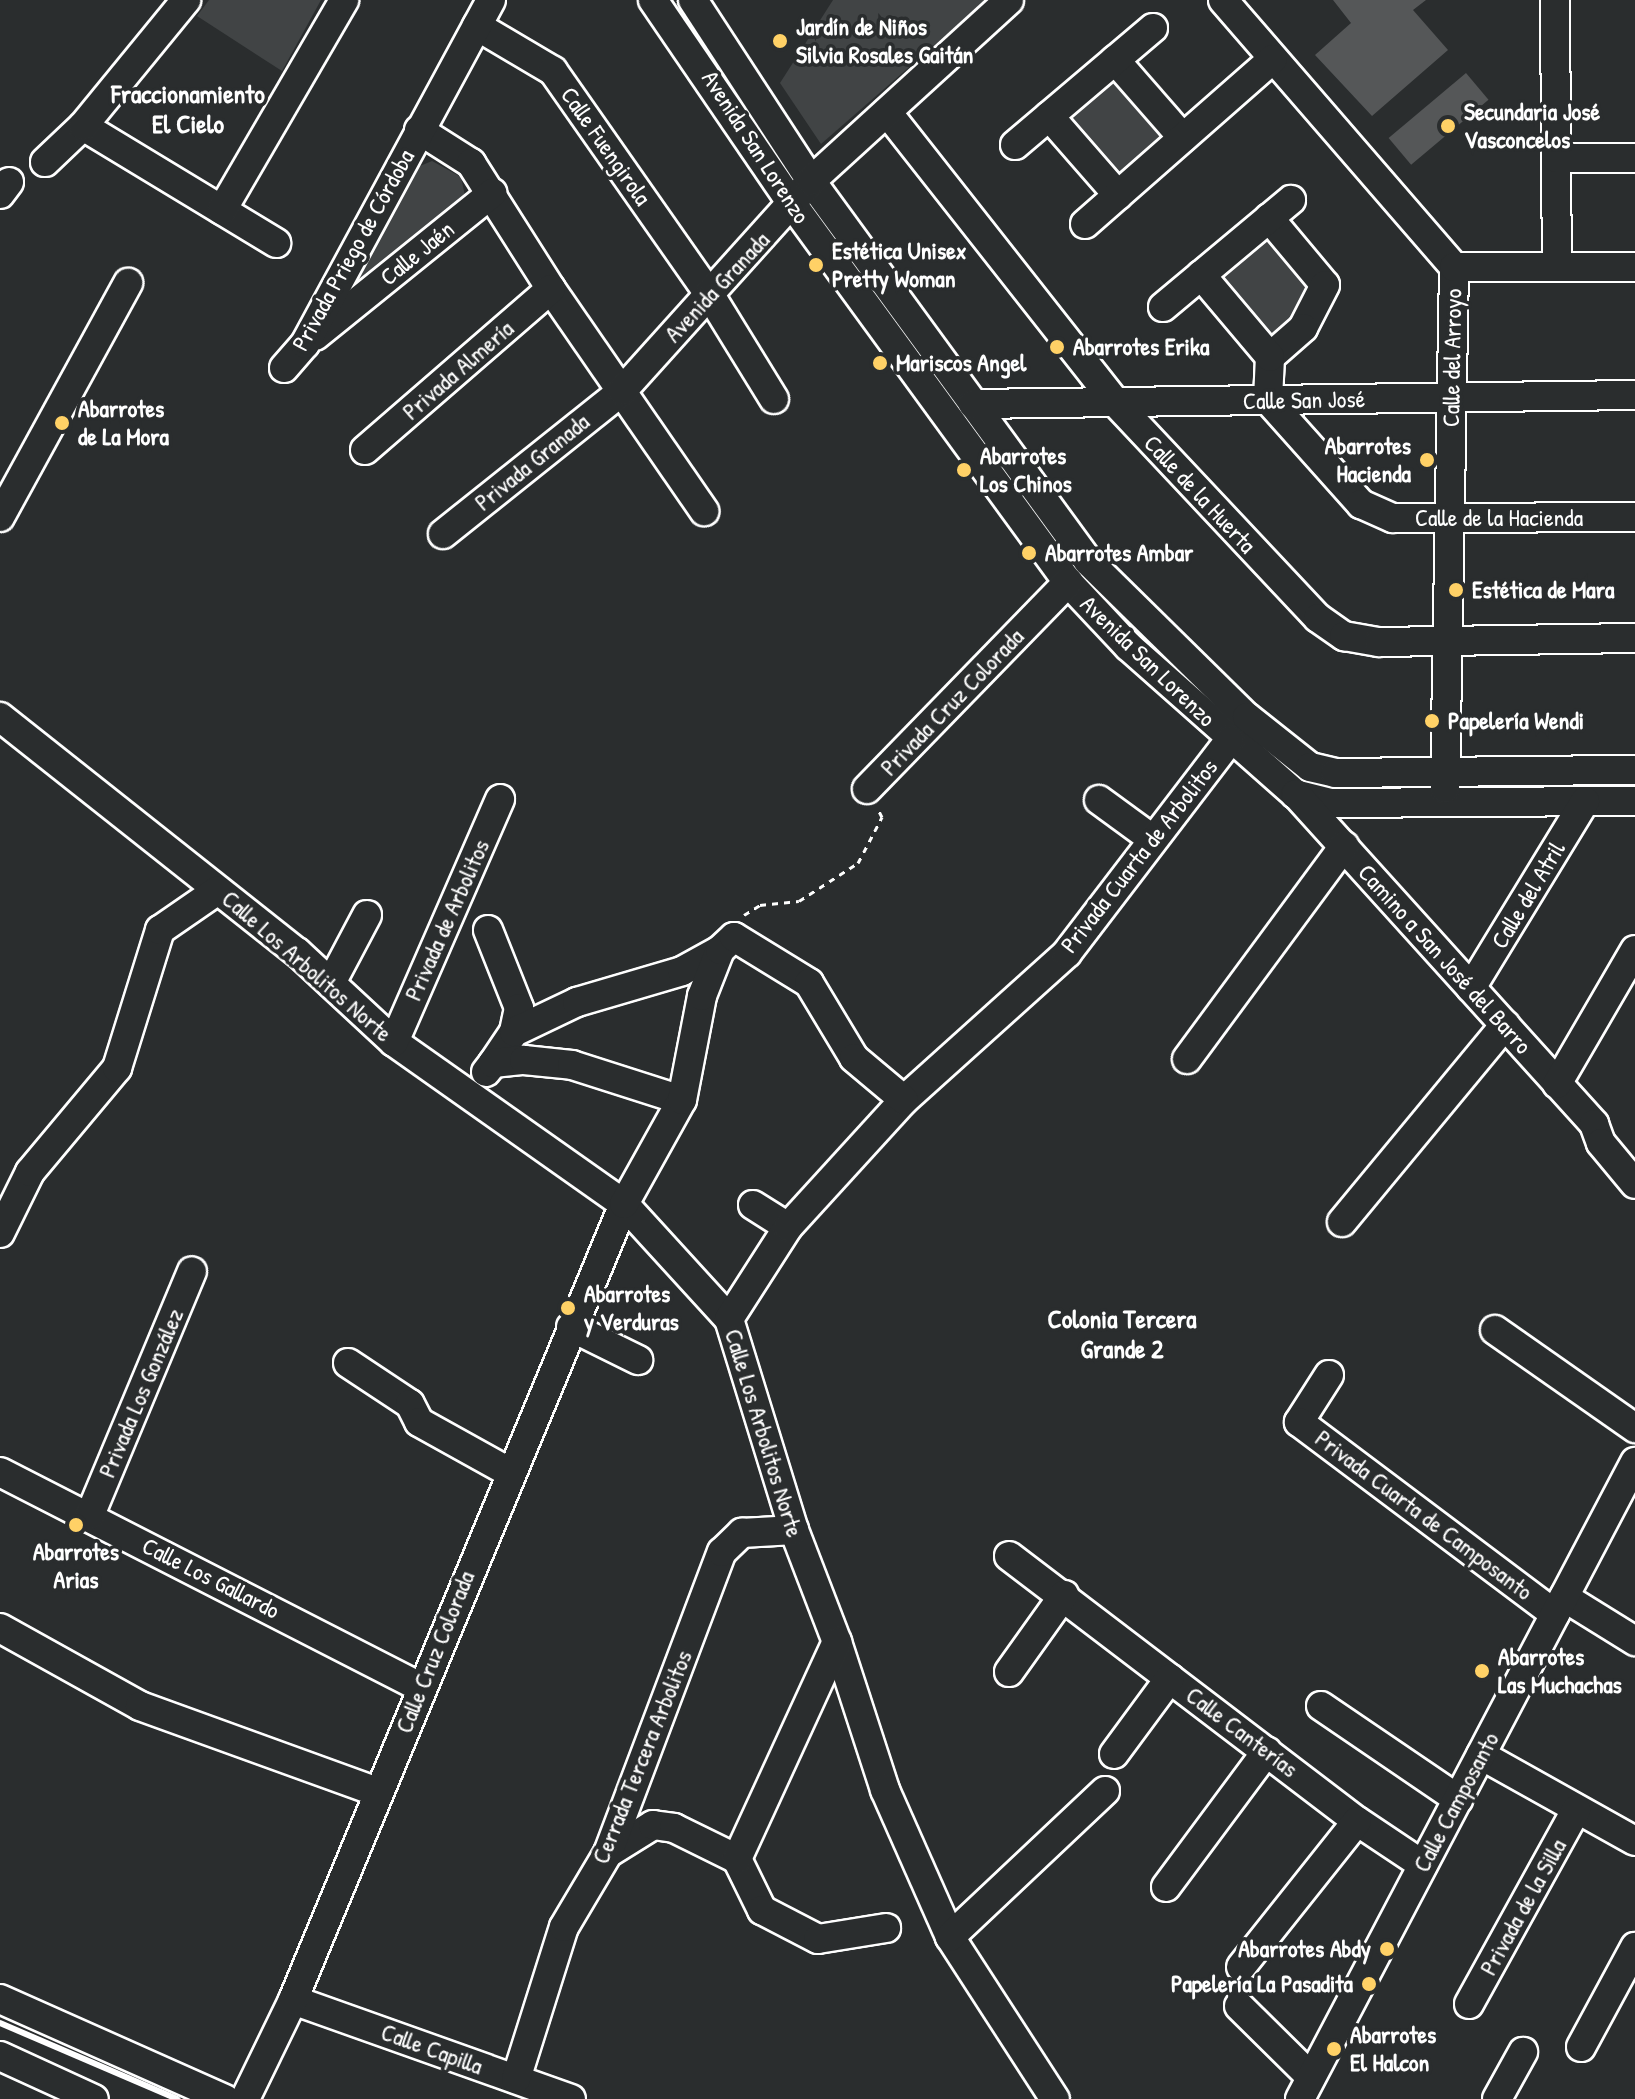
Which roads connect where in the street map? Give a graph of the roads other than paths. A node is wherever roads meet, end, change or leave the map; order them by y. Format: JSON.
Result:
{"nodes":[{"id":1,"x":186,"y":0,"type":"edge"},
{"id":2,"x":344,"y":0,"type":"edge"},
{"id":3,"x":491,"y":0,"type":"edge"},
{"id":4,"x":653,"y":0,"type":"edge"},
{"id":5,"x":693,"y":0,"type":"edge"},
{"id":6,"x":1009,"y":0,"type":"edge"},
{"id":7,"x":1223,"y":0,"type":"edge"},
{"id":8,"x":1555,"y":0,"type":"edge"},
{"id":9,"x":477,"y":26,"type":"junction"},
{"id":10,"x":1153,"y":28,"type":"dead end"},
{"id":11,"x":1273,"y":59,"type":"junction"},
{"id":12,"x":1115,"y":60,"type":"junction"},
{"id":13,"x":887,"y":112,"type":"junction"},
{"id":14,"x":1049,"y":116,"type":"junction"},
{"id":15,"x":83,"y":126,"type":"junction"},
{"id":16,"x":419,"y":130,"type":"junction"},
{"id":17,"x":1183,"y":138,"type":"junction"},
{"id":18,"x":1015,"y":145,"type":"dead end"},
{"id":19,"x":1556,"y":158,"type":"junction"},
{"id":20,"x":1635,"y":158,"type":"edge"},
{"id":21,"x":45,"y":162,"type":"dead end"},
{"id":22,"x":811,"y":181,"type":"junction"},
{"id":23,"x":492,"y":193,"type":"junction"},
{"id":24,"x":1118,"y":195,"type":"junction"},
{"id":25,"x":1291,"y":200,"type":"dead end"},
{"id":26,"x":793,"y":205,"type":"junction"},
{"id":27,"x":222,"y":210,"type":"junction"},
{"id":28,"x":1269,"y":218,"type":"junction"},
{"id":29,"x":1085,"y":224,"type":"dead end"},
{"id":30,"x":276,"y":243,"type":"dead end"},
{"id":31,"x":1454,"y":267,"type":"junction"},
{"id":32,"x":1557,"y":267,"type":"junction"},
{"id":33,"x":1635,"y":267,"type":"edge"},
{"id":34,"x":1201,"y":275,"type":"junction"},
{"id":35,"x":128,"y":283,"type":"dead end"},
{"id":36,"x":551,"y":289,"type":"junction"},
{"id":37,"x":710,"y":295,"type":"junction"},
{"id":38,"x":1163,"y":307,"type":"dead end"},
{"id":39,"x":305,"y":344,"type":"junction"},
{"id":40,"x":1270,"y":357,"type":"junction"},
{"id":41,"x":284,"y":368,"type":"dead end"},
{"id":42,"x":622,"y":391,"type":"junction"},
{"id":43,"x":1635,"y":395,"type":"edge"},
{"id":44,"x":1451,"y":398,"type":"junction"},
{"id":45,"x":774,"y":399,"type":"dead end"},
{"id":46,"x":1268,"y":400,"type":"junction"},
{"id":47,"x":1115,"y":402,"type":"junction"},
{"id":48,"x":973,"y":404,"type":"junction"},
{"id":49,"x":365,"y":450,"type":"dead end"},
{"id":50,"x":704,"y":511,"type":"dead end"},
{"id":51,"x":0,"y":517,"type":"edge"},
{"id":52,"x":1635,"y":517,"type":"edge"},
{"id":53,"x":1449,"y":518,"type":"junction"},
{"id":54,"x":443,"y":534,"type":"dead end"},
{"id":55,"x":1068,"y":582,"type":"junction"},
{"id":56,"x":1635,"y":638,"type":"edge"},
{"id":57,"x":1447,"y":642,"type":"junction"},
{"id":58,"x":0,"y":717,"type":"edge"},
{"id":59,"x":1230,"y":740,"type":"junction"},
{"id":60,"x":1310,"y":767,"type":"junction"},
{"id":61,"x":1632,"y":770,"type":"edge"},
{"id":62,"x":1445,"y":772,"type":"junction"},
{"id":63,"x":867,"y":789,"type":"road end"},
{"id":64,"x":1295,"y":794,"type":"junction"},
{"id":65,"x":500,"y":799,"type":"dead end"},
{"id":66,"x":1099,"y":800,"type":"dead end"},
{"id":67,"x":1585,"y":801,"type":"junction"},
{"id":68,"x":1633,"y":801,"type":"edge"},
{"id":69,"x":1445,"y":802,"type":"junction"},
{"id":70,"x":1151,"y":838,"type":"junction"},
{"id":71,"x":1344,"y":846,"type":"junction"},
{"id":72,"x":218,"y":890,"type":"junction"},
{"id":73,"x":367,"y":915,"type":"dead end"},
{"id":74,"x":488,"y":930,"type":"dead end"},
{"id":75,"x":727,"y":943,"type":"junction"},
{"id":76,"x":1635,"y":950,"type":"edge"},
{"id":77,"x":331,"y":983,"type":"junction"},
{"id":78,"x":1471,"y":988,"type":"junction"},
{"id":79,"x":1505,"y":1025,"type":"junction"},
{"id":80,"x":514,"y":1032,"type":"junction"},
{"id":81,"x":394,"y":1042,"type":"junction"},
{"id":82,"x":1187,"y":1059,"type":"dead end"},
{"id":83,"x":493,"y":1063,"type":"junction"},
{"id":84,"x":1557,"y":1084,"type":"junction"},
{"id":85,"x":468,"y":1094,"type":"junction"},
{"id":86,"x":682,"y":1100,"type":"junction"},
{"id":87,"x":904,"y":1100,"type":"junction"},
{"id":88,"x":1594,"y":1124,"type":"junction"},
{"id":89,"x":1635,"y":1155,"type":"edge"},
{"id":90,"x":1635,"y":1184,"type":"edge"},
{"id":91,"x":624,"y":1204,"type":"junction"},
{"id":92,"x":753,"y":1205,"type":"dead end"},
{"id":93,"x":1342,"y":1222,"type":"dead end"},
{"id":94,"x":788,"y":1227,"type":"junction"},
{"id":95,"x":1,"y":1229,"type":"edge"},
{"id":96,"x":192,"y":1271,"type":"dead end"},
{"id":97,"x":729,"y":1319,"type":"junction"},
{"id":98,"x":571,"y":1327,"type":"junction"},
{"id":99,"x":1495,"y":1330,"type":"dead end"},
{"id":100,"x":638,"y":1360,"type":"dead end"},
{"id":101,"x":348,"y":1363,"type":"dead end"},
{"id":102,"x":1329,"y":1375,"type":"dead end"},
{"id":103,"x":1635,"y":1428,"type":"edge"},
{"id":104,"x":1635,"y":1462,"type":"edge"},
{"id":105,"x":0,"y":1472,"type":"edge"},
{"id":106,"x":509,"y":1472,"type":"junction"},
{"id":107,"x":90,"y":1515,"type":"junction"},
{"id":108,"x":794,"y":1530,"type":"junction"},
{"id":109,"x":1009,"y":1556,"type":"dead end"},
{"id":110,"x":1064,"y":1595,"type":"junction"},
{"id":111,"x":1560,"y":1606,"type":"junction"},
{"id":112,"x":0,"y":1628,"type":"edge"},
{"id":113,"x":1635,"y":1641,"type":"edge"},
{"id":114,"x":837,"y":1642,"type":"junction"},
{"id":115,"x":1009,"y":1672,"type":"dead end"},
{"id":116,"x":1170,"y":1678,"type":"junction"},
{"id":117,"x":421,"y":1687,"type":"junction"},
{"id":118,"x":1321,"y":1706,"type":"dead end"},
{"id":119,"x":1267,"y":1751,"type":"junction"},
{"id":120,"x":1114,"y":1754,"type":"dead end"},
{"id":121,"x":1481,"y":1755,"type":"junction"},
{"id":122,"x":1105,"y":1791,"type":"dead end"},
{"id":123,"x":378,"y":1792,"type":"junction"},
{"id":124,"x":1458,"y":1799,"type":"junction"},
{"id":125,"x":1576,"y":1810,"type":"junction"},
{"id":126,"x":1357,"y":1821,"type":"junction"},
{"id":127,"x":1635,"y":1841,"type":"edge"},
{"id":128,"x":608,"y":1853,"type":"junction"},
{"id":129,"x":737,"y":1859,"type":"junction"},
{"id":130,"x":1423,"y":1865,"type":"junction"},
{"id":131,"x":1166,"y":1887,"type":"dead end"},
{"id":132,"x":886,"y":1928,"type":"dead end"},
{"id":133,"x":950,"y":1937,"type":"junction"},
{"id":134,"x":1635,"y":1947,"type":"edge"},
{"id":135,"x":1241,"y":1967,"type":"dead end"},
{"id":136,"x":0,"y":1999,"type":"edge"},
{"id":137,"x":293,"y":2000,"type":"junction"},
{"id":138,"x":1469,"y":2004,"type":"dead end"},
{"id":139,"x":1239,"y":2006,"type":"dead end"},
{"id":140,"x":1581,"y":2047,"type":"dead end"},
{"id":141,"x":1523,"y":2052,"type":"dead end"},
{"id":142,"x":0,"y":2056,"type":"edge"},
{"id":143,"x":516,"y":2079,"type":"junction"},
{"id":144,"x":1306,"y":2088,"type":"edge"},
{"id":145,"x":94,"y":2099,"type":"edge"},
{"id":146,"x":225,"y":2099,"type":"edge"},
{"id":147,"x":245,"y":2099,"type":"edge"},
{"id":148,"x":571,"y":2099,"type":"edge"},
{"id":149,"x":1055,"y":2099,"type":"edge"},
{"id":150,"x":1497,"y":2099,"type":"edge"}],
"edges":[{"from":1,"to":15,"type":"street"},
{"from":2,"to":27,"type":"street"},
{"from":3,"to":9,"type":"street","name":"Privada Priego de Córdoba"},
{"from":4,"to":26,"type":"street","name":"Avenida San Lorenzo"},
{"from":5,"to":22,"type":"street","name":"Avenida San Lorenzo"},
{"from":6,"to":13,"type":"street","name":"Avenida Granada"},
{"from":7,"to":11,"type":"street","name":"Calle del Arroyo"},
{"from":8,"to":19,"type":"street"},
{"from":9,"to":16,"type":"street","name":"Privada Priego de Córdoba"},
{"from":9,"to":37,"type":"street","name":"Calle Fuengirola"},
{"from":10,"to":12,"type":"street"},
{"from":11,"to":17,"type":"street"},
{"from":11,"to":31,"type":"street","name":"Calle del Arroyo"},
{"from":12,"to":14,"type":"street"},
{"from":12,"to":17,"type":"street"},
{"from":13,"to":22,"type":"street","name":"Avenida Granada"},
{"from":13,"to":47,"type":"street","name":"Calle de la Huerta"},
{"from":14,"to":18,"type":"street"},
{"from":14,"to":24,"type":"street"},
{"from":15,"to":21,"type":"street"},
{"from":15,"to":27,"type":"street"},
{"from":16,"to":23,"type":"street"},
{"from":16,"to":39,"type":"street","name":"Privada Priego de Córdoba"},
{"from":17,"to":24,"type":"street"},
{"from":19,"to":20,"type":"street"},
{"from":19,"to":32,"type":"street"},
{"from":22,"to":26,"type":"street","name":"Avenida Granada"},
{"from":22,"to":48,"type":"street","name":"Avenida San Lorenzo"},
{"from":23,"to":36,"type":"street"},
{"from":23,"to":39,"type":"street","name":"Calle Jaén"},
{"from":24,"to":29,"type":"street"},
{"from":25,"to":28,"type":"street"},
{"from":26,"to":37,"type":"street","name":"Avenida Granada"},
{"from":26,"to":55,"type":"street","name":"Avenida San Lorenzo"},
{"from":27,"to":30,"type":"street"},
{"from":28,"to":34,"type":"street"},
{"from":28,"to":40,"type":"street"},
{"from":31,"to":32,"type":"street"},
{"from":31,"to":44,"type":"street","name":"Calle del Arroyo"},
{"from":32,"to":33,"type":"street"},
{"from":34,"to":38,"type":"street"},
{"from":34,"to":40,"type":"street"},
{"from":35,"to":51,"type":"street"},
{"from":36,"to":42,"type":"street"},
{"from":36,"to":49,"type":"street","name":"Privada Almería"},
{"from":37,"to":42,"type":"street","name":"Avenida Granada"},
{"from":37,"to":45,"type":"street","name":"Calle Fuengirola"},
{"from":39,"to":41,"type":"street","name":"Privada Priego de Córdoba"},
{"from":40,"to":46,"type":"street"},
{"from":42,"to":50,"type":"street"},
{"from":42,"to":54,"type":"street","name":"Privada Granada"},
{"from":43,"to":44,"type":"street","name":"Calle San José"},
{"from":44,"to":46,"type":"street","name":"Calle San José"},
{"from":44,"to":53,"type":"street","name":"Calle del Arroyo"},
{"from":46,"to":47,"type":"street","name":"Calle San José"},
{"from":46,"to":53,"type":"street","name":"Calle de la Hacienda"},
{"from":47,"to":48,"type":"street","name":"Calle San José"},
{"from":47,"to":57,"type":"street","name":"Calle de la Huerta"},
{"from":48,"to":60,"type":"street","name":"Avenida San Lorenzo"},
{"from":52,"to":53,"type":"street","name":"Calle de la Hacienda"},
{"from":53,"to":57,"type":"street","name":"Calle del Arroyo"},
{"from":55,"to":59,"type":"street","name":"Avenida San Lorenzo"},
{"from":55,"to":63,"type":"street","name":"Privada Cruz Colorada"},
{"from":56,"to":57,"type":"street","name":"Calle de la Huerta"},
{"from":57,"to":62,"type":"street","name":"Calle del Arroyo"},
{"from":58,"to":72,"type":"street","name":"Calle Los Arbolitos Norte"},
{"from":59,"to":64,"type":"street","name":"Avenida San Lorenzo"},
{"from":59,"to":70,"type":"street","name":"Privada Cuarta de Arbolitos"},
{"from":60,"to":62,"type":"street"},
{"from":60,"to":64,"type":"street"},
{"from":61,"to":62,"type":"street"},
{"from":61,"to":68,"type":"street"},
{"from":62,"to":69,"type":"street","name":"Calle del Arroyo"},
{"from":64,"to":69,"type":"street","name":"Avenida San Lorenzo"},
{"from":64,"to":71,"type":"street","name":"Camino a San José del Barro"},
{"from":65,"to":81,"type":"street","name":"Privada de Arbolitos"},
{"from":66,"to":70,"type":"street"},
{"from":67,"to":68,"type":"street","name":"Avenida San Lorenzo"},
{"from":67,"to":69,"type":"street","name":"Avenida San Lorenzo"},
{"from":67,"to":78,"type":"street","name":"Calle del Atril"},
{"from":70,"to":87,"type":"street","name":"Privada Cuarta de Arbolitos"},
{"from":71,"to":78,"type":"street","name":"Camino a San José del Barro"},
{"from":71,"to":82,"type":"street"},
{"from":72,"to":77,"type":"street","name":"Calle Los Arbolitos Norte"},
{"from":72,"to":95,"type":"street"},
{"from":73,"to":77,"type":"street"},
{"from":74,"to":80,"type":"street"},
{"from":75,"to":80,"type":"street"},
{"from":75,"to":86,"type":"street","name":"Calle Cruz Colorada"},
{"from":75,"to":87,"type":"street"},
{"from":76,"to":84,"type":"street"},
{"from":77,"to":81,"type":"street","name":"Calle Los Arbolitos Norte"},
{"from":78,"to":79,"type":"street","name":"Camino a San José del Barro"},
{"from":79,"to":84,"type":"street","name":"Camino a San José del Barro"},
{"from":79,"to":93,"type":"street"},
{"from":80,"to":83,"type":"street"},
{"from":81,"to":85,"type":"street","name":"Calle Los Arbolitos Norte"},
{"from":83,"to":85,"type":"street"},
{"from":83,"to":86,"type":"street"},
{"from":84,"to":88,"type":"street","name":"Camino a San José del Barro"},
{"from":85,"to":91,"type":"street","name":"Calle Los Arbolitos Norte"},
{"from":86,"to":91,"type":"street","name":"Calle Cruz Colorada"},
{"from":87,"to":94,"type":"street","name":"Privada Cuarta de Arbolitos"},
{"from":88,"to":89,"type":"street","name":"Camino a San José del Barro"},
{"from":88,"to":90,"type":"street","name":"Camino a San José del Barro"},
{"from":91,"to":97,"type":"street","name":"Calle Los Arbolitos Norte"},
{"from":91,"to":98,"type":"street","name":"Calle Cruz Colorada"},
{"from":92,"to":94,"type":"street"},
{"from":94,"to":97,"type":"street","name":"Privada Cuarta de Arbolitos"},
{"from":96,"to":107,"type":"street","name":"Privada Los González"},
{"from":97,"to":108,"type":"street","name":"Calle Los Arbolitos Norte"},
{"from":98,"to":100,"type":"street"},
{"from":98,"to":106,"type":"street","name":"Calle Cruz Colorada"},
{"from":99,"to":103,"type":"street"},
{"from":101,"to":106,"type":"street"},
{"from":102,"to":111,"type":"street","name":"Privada Cuarta de Camposanto"},
{"from":104,"to":111,"type":"street","name":"Calle Camposanto"},
{"from":105,"to":107,"type":"street","name":"Calle Los Gallardo"},
{"from":106,"to":117,"type":"street","name":"Calle Cruz Colorada"},
{"from":107,"to":117,"type":"street","name":"Calle Los Gallardo"},
{"from":108,"to":114,"type":"street","name":"Calle Los Arbolitos Norte"},
{"from":108,"to":128,"type":"street","name":"Cerrada Tercera Arbolitos"},
{"from":109,"to":110,"type":"street","name":"Calle Canterías"},
{"from":110,"to":115,"type":"street"},
{"from":110,"to":116,"type":"street","name":"Calle Canterías"},
{"from":111,"to":113,"type":"street"},
{"from":111,"to":121,"type":"street","name":"Calle Camposanto"},
{"from":112,"to":123,"type":"street"},
{"from":114,"to":129,"type":"street"},
{"from":114,"to":133,"type":"street","name":"Calle Los Arbolitos Norte"},
{"from":116,"to":119,"type":"street","name":"Calle Canterías"},
{"from":116,"to":120,"type":"street"},
{"from":117,"to":123,"type":"street","name":"Calle Cruz Colorada"},
{"from":118,"to":124,"type":"street"},
{"from":119,"to":126,"type":"street","name":"Calle Canterías"},
{"from":119,"to":131,"type":"street"},
{"from":121,"to":124,"type":"street","name":"Calle Camposanto"},
{"from":121,"to":125,"type":"street"},
{"from":122,"to":133,"type":"street"},
{"from":123,"to":137,"type":"street","name":"Calle Cruz Colorada"},
{"from":124,"to":130,"type":"street","name":"Calle Camposanto"},
{"from":125,"to":127,"type":"street"},
{"from":125,"to":138,"type":"street","name":"Privada de la Silla"},
{"from":126,"to":130,"type":"street","name":"Calle Canterías"},
{"from":126,"to":135,"type":"street"},
{"from":128,"to":129,"type":"street"},
{"from":128,"to":143,"type":"street","name":"Cerrada Tercera Arbolitos"},
{"from":129,"to":132,"type":"street"},
{"from":130,"to":144,"type":"street","name":"Calle Camposanto"},
{"from":133,"to":149,"type":"street","name":"Calle Los Arbolitos Norte"},
{"from":134,"to":140,"type":"street"},
{"from":136,"to":146,"type":"street"},
{"from":137,"to":143,"type":"street","name":"Calle Capilla"},
{"from":137,"to":147,"type":"street","name":"Calle Cruz Colorada"},
{"from":139,"to":144,"type":"street"},
{"from":141,"to":150,"type":"street"},
{"from":142,"to":145,"type":"street"},
{"from":143,"to":148,"type":"street","name":"Calle Capilla"}]}
